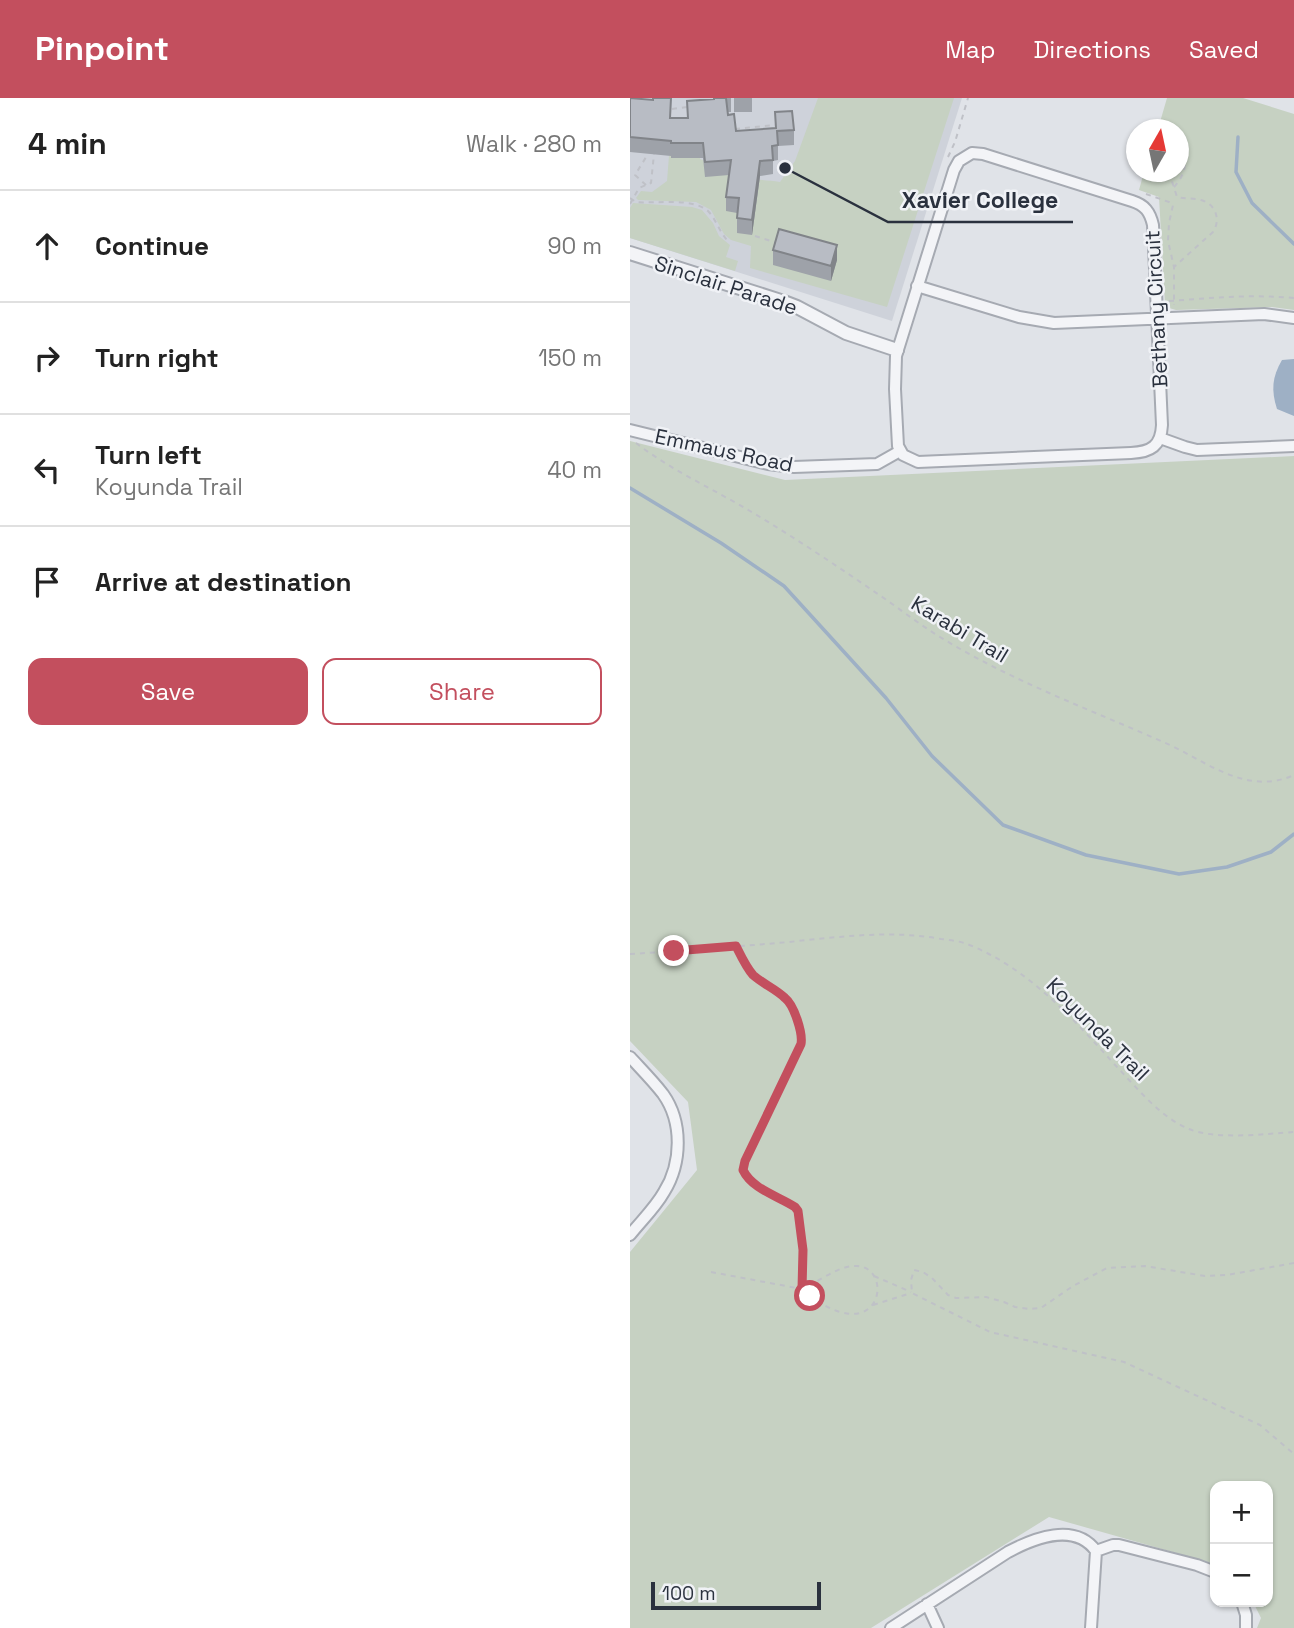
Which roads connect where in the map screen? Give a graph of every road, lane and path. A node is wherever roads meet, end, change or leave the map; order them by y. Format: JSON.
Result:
{"nodes":[{"id":1,"x":968,"y":98,"type":"edge"},
{"id":2,"x":695,"y":104,"type":"edge"},
{"id":3,"x":670,"y":109,"type":"edge"},
{"id":4,"x":732,"y":121,"type":"edge"},
{"id":5,"x":775,"y":125,"type":"edge"},
{"id":6,"x":648,"y":154,"type":"dead end"},
{"id":7,"x":654,"y":154,"type":"dead end"},
{"id":8,"x":949,"y":155,"type":"dead end"},
{"id":9,"x":640,"y":179,"type":"junction"},
{"id":10,"x":1172,"y":182,"type":"edge"},
{"id":11,"x":1178,"y":182,"type":"edge"},
{"id":12,"x":647,"y":185,"type":"junction"},
{"id":13,"x":1174,"y":187,"type":"junction"},
{"id":14,"x":639,"y":188,"type":"junction"},
{"id":15,"x":1142,"y":193,"type":"dead end"},
{"id":16,"x":1177,"y":197,"type":"junction"},
{"id":17,"x":631,"y":201,"type":"edge"},
{"id":18,"x":1172,"y":202,"type":"junction"},
{"id":19,"x":755,"y":236,"type":"dead end"},
{"id":20,"x":730,"y":243,"type":"dead end"},
{"id":21,"x":779,"y":244,"type":"edge"},
{"id":22,"x":630,"y":253,"type":"edge"},
{"id":23,"x":1174,"y":267,"type":"junction"},
{"id":24,"x":918,"y":286,"type":"junction"},
{"id":25,"x":1294,"y":298,"type":"edge"},
{"id":26,"x":1174,"y":300,"type":"junction"},
{"id":27,"x":1164,"y":301,"type":"dead end"},
{"id":28,"x":1174,"y":311,"type":"dead end"},
{"id":29,"x":1294,"y":318,"type":"edge"},
{"id":30,"x":1157,"y":319,"type":"junction"},
{"id":31,"x":897,"y":351,"type":"junction"},
{"id":32,"x":630,"y":430,"type":"edge"},
{"id":33,"x":1160,"y":438,"type":"junction"},
{"id":34,"x":635,"y":442,"type":"dead end"},
{"id":35,"x":1294,"y":446,"type":"edge"},
{"id":36,"x":900,"y":452,"type":"junction"},
{"id":37,"x":1294,"y":775,"type":"edge"},
{"id":38,"x":736,"y":946,"type":"junction"},
{"id":39,"x":630,"y":954,"type":"edge"},
{"id":40,"x":630,"y":1057,"type":"edge"},
{"id":41,"x":1294,"y":1132,"type":"edge"},
{"id":42,"x":630,"y":1235,"type":"edge"},
{"id":43,"x":1294,"y":1263,"type":"edge"},
{"id":44,"x":711,"y":1272,"type":"dead end"},
{"id":45,"x":874,"y":1276,"type":"junction"},
{"id":46,"x":802,"y":1289,"type":"junction"},
{"id":47,"x":912,"y":1293,"type":"junction"},
{"id":48,"x":873,"y":1304,"type":"junction"},
{"id":49,"x":1294,"y":1454,"type":"edge"},
{"id":50,"x":1096,"y":1551,"type":"junction"},
{"id":51,"x":1210,"y":1570,"type":"edge"},
{"id":52,"x":928,"y":1604,"type":"junction"},
{"id":53,"x":1244,"y":1607,"type":"edge"},
{"id":54,"x":891,"y":1628,"type":"edge"},
{"id":55,"x":938,"y":1628,"type":"edge"},
{"id":56,"x":1091,"y":1628,"type":"edge"},
{"id":57,"x":1246,"y":1628,"type":"edge"}],
"edges":[{"from":1,"to":8,"type":"path"},
{"from":2,"to":3,"type":"path"},
{"from":4,"to":5,"type":"path"},
{"from":6,"to":9,"type":"path"},
{"from":7,"to":12,"type":"path"},
{"from":9,"to":12,"type":"path"},
{"from":9,"to":14,"type":"path"},
{"from":10,"to":13,"type":"path"},
{"from":11,"to":13,"type":"path"},
{"from":12,"to":14,"type":"path"},
{"from":13,"to":16,"type":"path"},
{"from":14,"to":17,"type":"path"},
{"from":15,"to":18,"type":"path"},
{"from":16,"to":18,"type":"path"},
{"from":16,"to":23,"type":"path"},
{"from":17,"to":20,"type":"path"},
{"from":18,"to":23,"type":"path"},
{"from":19,"to":21,"type":"path"},
{"from":22,"to":31,"type":"street","name":"Sinclair Parade"},
{"from":23,"to":26,"type":"path"},
{"from":24,"to":30,"type":"street"},
{"from":24,"to":30,"type":"street","name":"Bethany Circuit"},
{"from":24,"to":31,"type":"street","name":"Bethany Circuit"},
{"from":25,"to":26,"type":"path"},
{"from":26,"to":27,"type":"path"},
{"from":26,"to":28,"type":"path"},
{"from":29,"to":30,"type":"street"},
{"from":30,"to":33,"type":"street","name":"Bethany Circuit"},
{"from":31,"to":36,"type":"street","name":"Bethany Circuit"},
{"from":32,"to":36,"type":"street","name":"Emmaus Road"},
{"from":33,"to":35,"type":"street"},
{"from":33,"to":36,"type":"street"},
{"from":34,"to":37,"type":"path","name":"Karabi Trail"},
{"from":38,"to":39,"type":"path","name":"Koyunda Trail"},
{"from":38,"to":41,"type":"path","name":"Koyunda Trail"},
{"from":38,"to":46,"type":"path"},
{"from":40,"to":42,"type":"street"},
{"from":43,"to":47,"type":"path"},
{"from":44,"to":46,"type":"path"},
{"from":45,"to":46,"type":"path"},
{"from":45,"to":47,"type":"path"},
{"from":45,"to":48,"type":"path"},
{"from":46,"to":48,"type":"path"},
{"from":47,"to":48,"type":"path"},
{"from":47,"to":49,"type":"path"},
{"from":50,"to":51,"type":"street"},
{"from":50,"to":52,"type":"street"},
{"from":50,"to":56,"type":"street"},
{"from":52,"to":54,"type":"street"},
{"from":52,"to":55,"type":"street"},
{"from":53,"to":57,"type":"street"}]}
